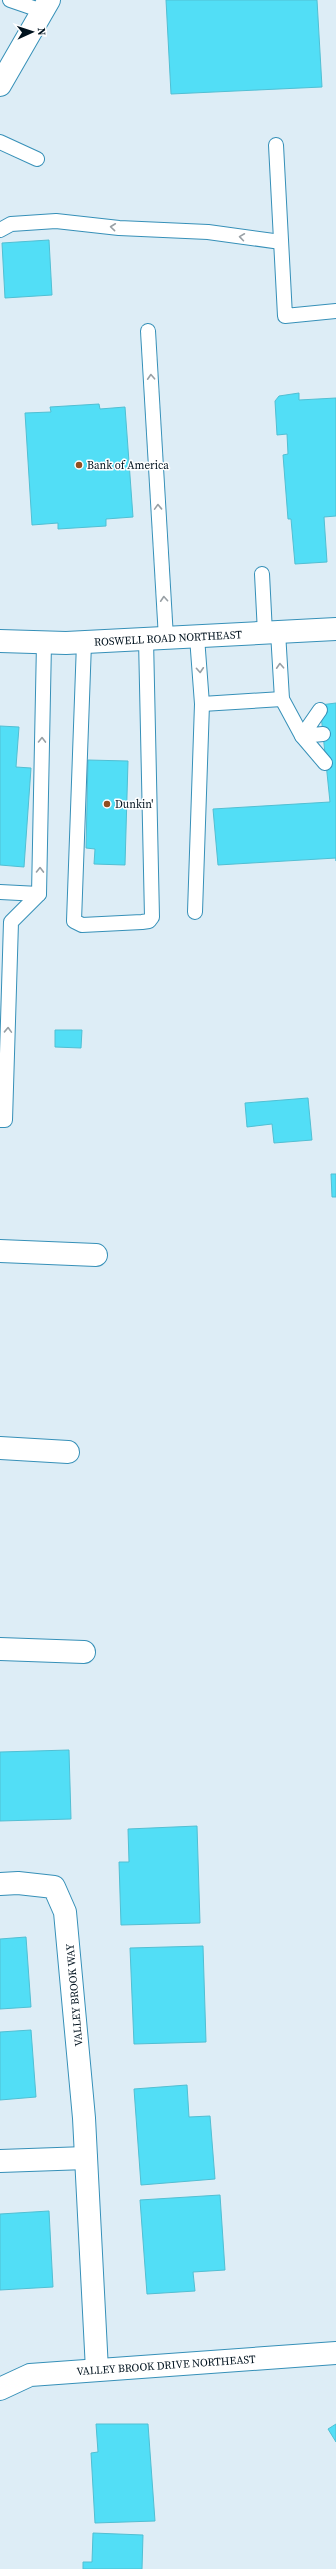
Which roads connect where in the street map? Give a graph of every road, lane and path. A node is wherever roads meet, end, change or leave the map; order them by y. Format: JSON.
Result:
{"nodes":[{"id":1,"x":10,"y":0,"type":"edge"},
{"id":2,"x":46,"y":6,"type":"edge"},
{"id":3,"x":0,"y":85,"type":"edge"},
{"id":4,"x":0,"y":142,"type":"edge"},
{"id":5,"x":276,"y":145,"type":"dead end"},
{"id":6,"x":37,"y":159,"type":"dead end"},
{"id":7,"x":0,"y":230,"type":"edge"},
{"id":8,"x":281,"y":242,"type":"junction"},
{"id":9,"x":336,"y":311,"type":"edge"},
{"id":10,"x":148,"y":332,"type":"dead end"},
{"id":11,"x":262,"y":574,"type":"dead end"},
{"id":12,"x":336,"y":629,"type":"edge"},
{"id":13,"x":272,"y":633,"type":"junction"},
{"id":14,"x":197,"y":637,"type":"junction"},
{"id":15,"x":156,"y":639,"type":"junction"},
{"id":16,"x":0,"y":641,"type":"edge"},
{"id":17,"x":84,"y":642,"type":"junction"},
{"id":18,"x":44,"y":643,"type":"junction"},
{"id":19,"x":282,"y":699,"type":"junction"},
{"id":20,"x":202,"y":704,"type":"junction"},
{"id":21,"x":320,"y":710,"type":"dead end"},
{"id":22,"x":323,"y":734,"type":"dead end"},
{"id":23,"x":302,"y":736,"type":"junction"},
{"id":24,"x":325,"y":763,"type":"dead end"},
{"id":25,"x":0,"y":892,"type":"edge"},
{"id":26,"x":39,"y":894,"type":"junction"},
{"id":27,"x":195,"y":912,"type":"dead end"},
{"id":28,"x":0,"y":1120,"type":"edge"},
{"id":29,"x":0,"y":1251,"type":"edge"},
{"id":30,"x":96,"y":1255,"type":"dead end"},
{"id":31,"x":0,"y":1448,"type":"edge"},
{"id":32,"x":68,"y":1452,"type":"dead end"},
{"id":33,"x":0,"y":1649,"type":"edge"},
{"id":34,"x":84,"y":1652,"type":"dead end"},
{"id":35,"x":0,"y":1884,"type":"edge"},
{"id":36,"x":86,"y":2158,"type":"junction"},
{"id":37,"x":0,"y":2161,"type":"edge"},
{"id":38,"x":336,"y":2353,"type":"edge"},
{"id":39,"x":97,"y":2370,"type":"junction"},
{"id":40,"x":0,"y":2389,"type":"edge"}],
"edges":[{"from":1,"to":2,"type":"lane"},
{"from":2,"to":3,"type":"street"},
{"from":4,"to":6,"type":"lane"},
{"from":5,"to":8,"type":"lane"},
{"from":8,"to":7,"type":"lane","one_way":true},
{"from":8,"to":9,"type":"lane"},
{"from":15,"to":10,"type":"lane","one_way":true},
{"from":11,"to":13,"type":"lane"},
{"from":12,"to":13,"type":"street","name":"ROSWELL ROAD NORTHEAST"},
{"from":13,"to":14,"type":"street","name":"ROSWELL ROAD NORTHEAST"},
{"from":19,"to":13,"type":"lane","one_way":true},
{"from":14,"to":15,"type":"street","name":"ROSWELL ROAD NORTHEAST"},
{"from":14,"to":20,"type":"lane","one_way":true},
{"from":15,"to":17,"type":"street","name":"ROSWELL ROAD NORTHEAST"},
{"from":15,"to":17,"type":"lane"},
{"from":16,"to":18,"type":"street","name":"ROSWELL ROAD NORTHEAST"},
{"from":17,"to":18,"type":"street","name":"ROSWELL ROAD NORTHEAST"},
{"from":26,"to":18,"type":"lane","one_way":true},
{"from":19,"to":20,"type":"lane"},
{"from":19,"to":23,"type":"lane"},
{"from":20,"to":27,"type":"lane"},
{"from":21,"to":23,"type":"lane"},
{"from":22,"to":23,"type":"lane"},
{"from":23,"to":24,"type":"lane"},
{"from":25,"to":26,"type":"lane"},
{"from":28,"to":26,"type":"lane","one_way":true},
{"from":29,"to":30,"type":"street"},
{"from":31,"to":32,"type":"street"},
{"from":33,"to":34,"type":"street"},
{"from":35,"to":36,"type":"street","name":"VALLEY BROOK WAY"},
{"from":36,"to":37,"type":"street"},
{"from":36,"to":39,"type":"street","name":"VALLEY BROOK WAY"},
{"from":38,"to":39,"type":"street","name":"VALLEY BROOK DRIVE NORTHEAST"},
{"from":39,"to":40,"type":"street","name":"VALLEY BROOK DRIVE NORTHEAST"}]}
